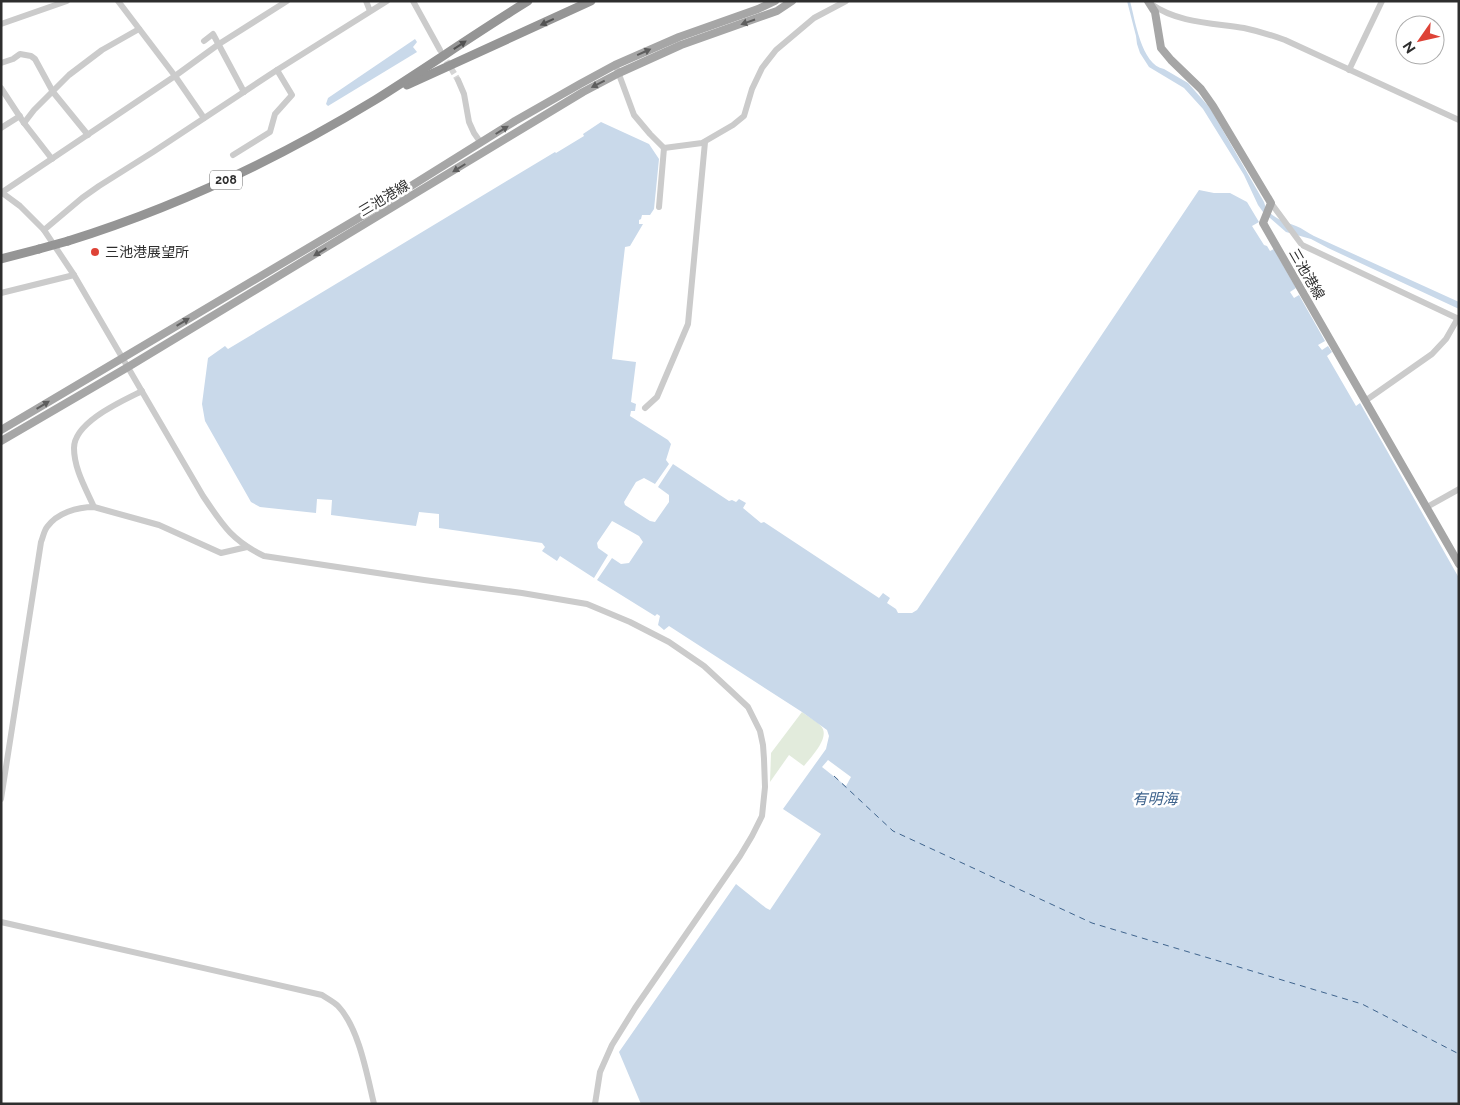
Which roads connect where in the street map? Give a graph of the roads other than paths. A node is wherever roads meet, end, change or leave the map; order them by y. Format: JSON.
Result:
{"nodes":[{"id":1,"x":67,"y":1,"type":"edge"},
{"id":2,"x":118,"y":1,"type":"edge"},
{"id":3,"x":286,"y":1,"type":"edge"},
{"id":4,"x":366,"y":1,"type":"edge"},
{"id":5,"x":387,"y":1,"type":"edge"},
{"id":6,"x":413,"y":1,"type":"edge"},
{"id":7,"x":528,"y":1,"type":"edge"},
{"id":8,"x":591,"y":1,"type":"edge"},
{"id":9,"x":775,"y":1,"type":"edge"},
{"id":10,"x":792,"y":1,"type":"edge"},
{"id":11,"x":846,"y":1,"type":"edge"},
{"id":12,"x":1148,"y":1,"type":"edge"},
{"id":13,"x":1382,"y":1,"type":"edge"},
{"id":14,"x":370,"y":11,"type":"junction"},
{"id":15,"x":1,"y":24,"type":"edge"},
{"id":16,"x":139,"y":29,"type":"junction"},
{"id":17,"x":204,"y":41,"type":"dead end"},
{"id":18,"x":219,"y":44,"type":"junction"},
{"id":19,"x":440,"y":50,"type":"tunnel mouth"},
{"id":20,"x":1,"y":64,"type":"edge"},
{"id":21,"x":615,"y":66,"type":"junction"},
{"id":22,"x":277,"y":70,"type":"junction"},
{"id":23,"x":1350,"y":70,"type":"junction"},
{"id":24,"x":619,"y":74,"type":"junction"},
{"id":25,"x":175,"y":76,"type":"junction"},
{"id":26,"x":458,"y":80,"type":"tunnel mouth"},
{"id":27,"x":1,"y":88,"type":"edge"},
{"id":28,"x":53,"y":92,"type":"junction"},
{"id":29,"x":244,"y":92,"type":"junction"},
{"id":30,"x":375,"y":100,"type":"junction"},
{"id":31,"x":20,"y":116,"type":"junction"},
{"id":32,"x":204,"y":118,"type":"junction"},
{"id":33,"x":1459,"y":120,"type":"edge"},
{"id":34,"x":24,"y":123,"type":"junction"},
{"id":35,"x":1,"y":128,"type":"edge"},
{"id":36,"x":88,"y":135,"type":"junction"},
{"id":37,"x":704,"y":142,"type":"junction"},
{"id":38,"x":481,"y":143,"type":"junction"},
{"id":39,"x":664,"y":148,"type":"junction"},
{"id":40,"x":233,"y":155,"type":"dead end"},
{"id":41,"x":52,"y":159,"type":"junction"},
{"id":42,"x":1,"y":193,"type":"edge"},
{"id":43,"x":1269,"y":206,"type":"junction"},
{"id":44,"x":659,"y":207,"type":"dead end"},
{"id":45,"x":44,"y":230,"type":"junction"},
{"id":46,"x":1,"y":259,"type":"edge"},
{"id":47,"x":74,"y":275,"type":"junction"},
{"id":48,"x":1,"y":294,"type":"edge"},
{"id":49,"x":1458,"y":318,"type":"edge"},
{"id":50,"x":123,"y":358,"type":"junction"},
{"id":51,"x":128,"y":367,"type":"junction"},
{"id":52,"x":142,"y":391,"type":"junction"},
{"id":53,"x":1365,"y":401,"type":"junction"},
{"id":54,"x":645,"y":408,"type":"dead end"},
{"id":55,"x":1,"y":430,"type":"edge"},
{"id":56,"x":1,"y":441,"type":"edge"},
{"id":57,"x":1459,"y":489,"type":"edge"},
{"id":58,"x":94,"y":507,"type":"junction"},
{"id":59,"x":1427,"y":507,"type":"junction"},
{"id":60,"x":247,"y":547,"type":"junction"},
{"id":61,"x":1459,"y":564,"type":"edge"},
{"id":62,"x":1,"y":799,"type":"edge"},
{"id":63,"x":1,"y":922,"type":"edge"},
{"id":64,"x":374,"y":1104,"type":"edge"},
{"id":65,"x":595,"y":1104,"type":"edge"}],
"edges":[{"from":1,"to":15,"type":"street"},
{"from":2,"to":16,"type":"street"},
{"from":3,"to":18,"type":"street"},
{"from":4,"to":14,"type":"street"},
{"from":5,"to":14,"type":"street"},
{"from":6,"to":19,"type":"street"},
{"from":30,"to":7,"type":"highway","number":"208","one_way":true},
{"from":8,"to":30,"type":"highway","number":"208","one_way":true},
{"from":21,"to":9,"type":"main road","name":"三池港線","one_way":true},
{"from":10,"to":24,"type":"main road","name":"三池港線","one_way":true},
{"from":11,"to":37,"type":"street"},
{"from":12,"to":23,"type":"street"},
{"from":12,"to":43,"type":"main road"},
{"from":13,"to":23,"type":"street"},
{"from":14,"to":22,"type":"street"},
{"from":16,"to":25,"type":"street"},
{"from":16,"to":28,"type":"street"},
{"from":17,"to":18,"type":"street"},
{"from":18,"to":25,"type":"street"},
{"from":18,"to":29,"type":"street"},
{"from":20,"to":28,"type":"street"},
{"from":21,"to":24,"type":"street"},
{"from":38,"to":21,"type":"main road","name":"三池港線","one_way":true},
{"from":22,"to":29,"type":"street"},
{"from":22,"to":40,"type":"street"},
{"from":23,"to":33,"type":"street"},
{"from":24,"to":39,"type":"street"},
{"from":24,"to":51,"type":"main road","name":"三池港線","one_way":true},
{"from":25,"to":32,"type":"street"},
{"from":25,"to":36,"type":"street"},
{"from":26,"to":38,"type":"street"},
{"from":27,"to":31,"type":"street"},
{"from":28,"to":34,"type":"street"},
{"from":28,"to":36,"type":"street"},
{"from":29,"to":32,"type":"street"},
{"from":30,"to":46,"type":"highway","number":"208","bridge":true},
{"from":31,"to":34,"type":"street"},
{"from":31,"to":35,"type":"street"},
{"from":32,"to":45,"type":"street"},
{"from":34,"to":41,"type":"street"},
{"from":36,"to":41,"type":"street"},
{"from":37,"to":39,"type":"street"},
{"from":37,"to":54,"type":"street"},
{"from":50,"to":38,"type":"main road","name":"三池港線","one_way":true},
{"from":39,"to":44,"type":"street"},
{"from":41,"to":42,"type":"street"},
{"from":42,"to":45,"type":"street"},
{"from":43,"to":49,"type":"street"},
{"from":43,"to":53,"type":"main road","name":"三池港線"},
{"from":45,"to":47,"type":"street"},
{"from":47,"to":48,"type":"street"},
{"from":47,"to":50,"type":"street"},
{"from":49,"to":53,"type":"street"},
{"from":50,"to":51,"type":"street"},
{"from":55,"to":50,"type":"main road","name":"三池港線","one_way":true},
{"from":51,"to":52,"type":"street"},
{"from":51,"to":56,"type":"main road","name":"三池港線"},
{"from":52,"to":58,"type":"street"},
{"from":52,"to":60,"type":"street"},
{"from":53,"to":59,"type":"main road","name":"三池港線"},
{"from":57,"to":59,"type":"street"},
{"from":58,"to":60,"type":"street"},
{"from":58,"to":62,"type":"street"},
{"from":59,"to":61,"type":"main road","name":"三池港線"},
{"from":60,"to":65,"type":"street"},
{"from":63,"to":64,"type":"street"}]}
